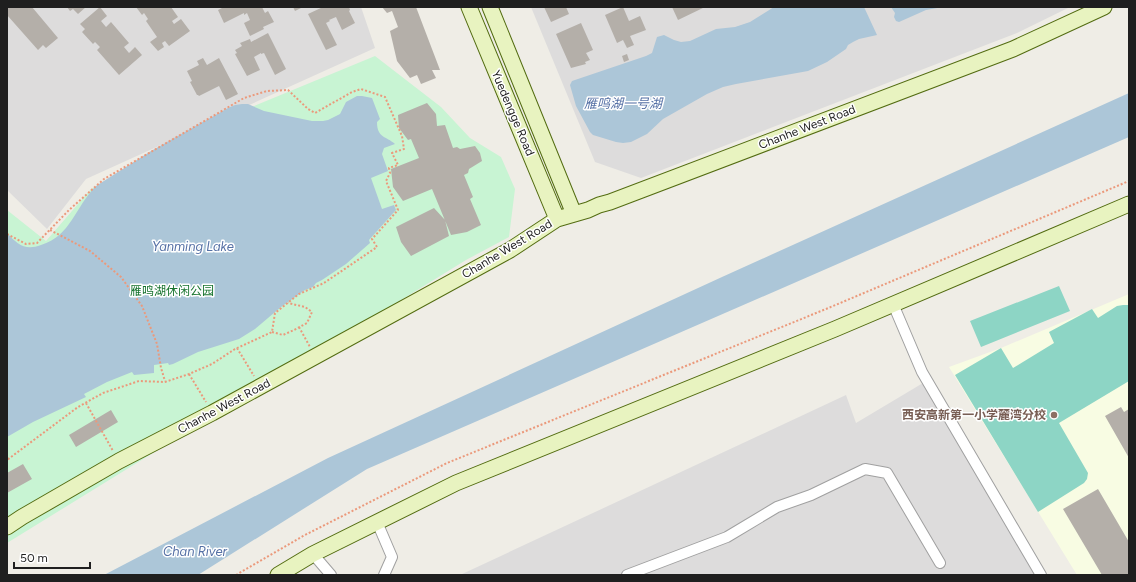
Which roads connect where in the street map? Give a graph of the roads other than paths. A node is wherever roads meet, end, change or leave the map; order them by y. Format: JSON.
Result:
{"nodes":[{"id":1,"x":469,"y":7,"type":"edge"},
{"id":2,"x":490,"y":7,"type":"edge"},
{"id":3,"x":1104,"y":7,"type":"edge"},
{"id":4,"x":1129,"y":204,"type":"edge"},
{"id":5,"x":574,"y":214,"type":"junction"},
{"id":6,"x":557,"y":219,"type":"junction"},
{"id":7,"x":893,"y":304,"type":"junction"},
{"id":8,"x":377,"y":522,"type":"junction"},
{"id":9,"x":7,"y":527,"type":"edge"},
{"id":10,"x":313,"y":554,"type":"junction"},
{"id":11,"x":940,"y":563,"type":"dead end"},
{"id":12,"x":278,"y":575,"type":"edge"},
{"id":13,"x":331,"y":575,"type":"edge"},
{"id":14,"x":384,"y":575,"type":"edge"},
{"id":15,"x":627,"y":575,"type":"edge"},
{"id":16,"x":1041,"y":575,"type":"edge"}],
"edges":[{"from":1,"to":6,"type":"street","name":"Yuedengge Road"},
{"from":2,"to":5,"type":"street","name":"Yuedengge Road"},
{"from":3,"to":5,"type":"street","name":"Chanhe West Road"},
{"from":4,"to":7,"type":"street"},
{"from":5,"to":6,"type":"street","name":"Chanhe West Road"},
{"from":6,"to":9,"type":"street","name":"Chanhe West Road"},
{"from":7,"to":8,"type":"street"},
{"from":7,"to":16,"type":"street"},
{"from":8,"to":10,"type":"street"},
{"from":8,"to":14,"type":"street"},
{"from":10,"to":12,"type":"street"},
{"from":10,"to":13,"type":"street"},
{"from":11,"to":15,"type":"street"}]}
